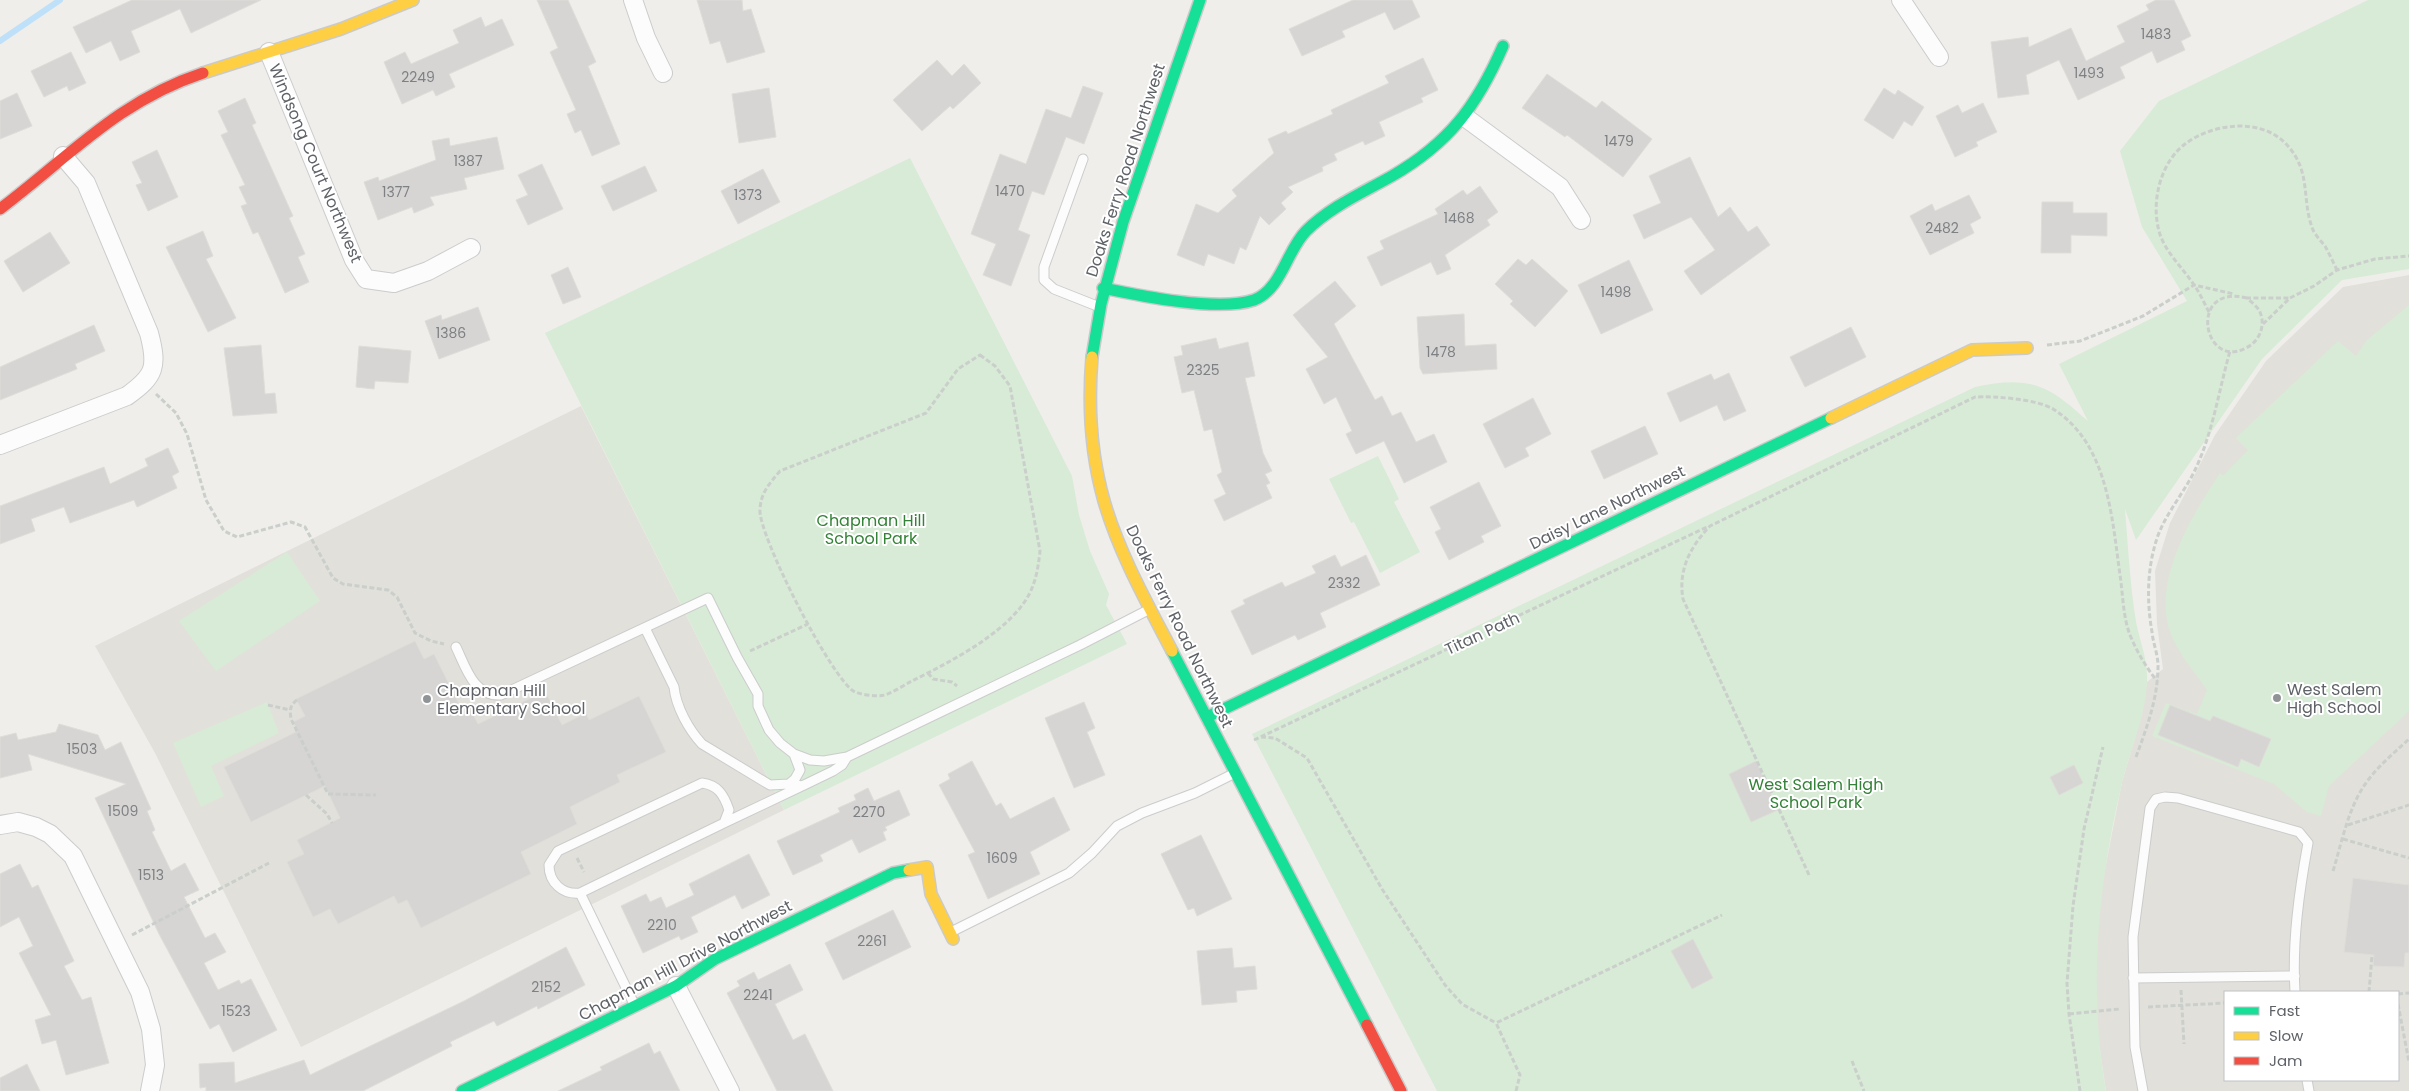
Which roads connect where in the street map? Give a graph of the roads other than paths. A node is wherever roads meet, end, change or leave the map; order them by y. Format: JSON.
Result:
{"nodes":[{"id":1,"x":413,"y":0,"type":"edge"},
{"id":2,"x":633,"y":0,"type":"edge"},
{"id":3,"x":1200,"y":0,"type":"edge"},
{"id":4,"x":1901,"y":0,"type":"edge"},
{"id":5,"x":1503,"y":46,"type":"dead end"},
{"id":6,"x":270,"y":52,"type":"junction"},
{"id":7,"x":1939,"y":58,"type":"dead end"},
{"id":8,"x":663,"y":73,"type":"dead end"},
{"id":9,"x":1466,"y":118,"type":"junction"},
{"id":10,"x":63,"y":156,"type":"junction"},
{"id":11,"x":1082,"y":159,"type":"dead end"},
{"id":12,"x":0,"y":209,"type":"edge"},
{"id":13,"x":1581,"y":220,"type":"dead end"},
{"id":14,"x":472,"y":248,"type":"dead end"},
{"id":15,"x":1103,"y":288,"type":"junction"},
{"id":16,"x":1100,"y":306,"type":"junction"},
{"id":17,"x":2027,"y":348,"type":"road end"},
{"id":18,"x":0,"y":445,"type":"edge"},
{"id":19,"x":1150,"y":608,"type":"junction"},
{"id":20,"x":645,"y":628,"type":"junction"},
{"id":21,"x":456,"y":647,"type":"road end"},
{"id":22,"x":1207,"y":717,"type":"junction"},
{"id":23,"x":794,"y":754,"type":"junction"},
{"id":24,"x":847,"y":757,"type":"junction"},
{"id":25,"x":1236,"y":772,"type":"junction"},
{"id":26,"x":789,"y":784,"type":"junction"},
{"id":27,"x":802,"y":786,"type":"junction"},
{"id":28,"x":724,"y":823,"type":"junction"},
{"id":29,"x":0,"y":825,"type":"edge"},
{"id":30,"x":580,"y":893,"type":"junction"},
{"id":31,"x":951,"y":936,"type":"joint"},
{"id":32,"x":2295,"y":976,"type":"junction"},
{"id":33,"x":2133,"y":978,"type":"junction"},
{"id":34,"x":676,"y":986,"type":"junction"},
{"id":35,"x":2295,"y":991,"type":"edge"},
{"id":36,"x":635,"y":1006,"type":"junction"},
{"id":37,"x":467,"y":1090,"type":"edge"},
{"id":38,"x":150,"y":1091,"type":"edge"},
{"id":39,"x":730,"y":1091,"type":"edge"},
{"id":40,"x":1401,"y":1091,"type":"edge"},
{"id":41,"x":2143,"y":1091,"type":"edge"}],
"edges":[{"from":1,"to":6,"type":"street"},
{"from":2,"to":8,"type":"street"},
{"from":3,"to":15,"type":"street","name":"Doaks Ferry Road Northwest"},
{"from":4,"to":7,"type":"street"},
{"from":5,"to":9,"type":"street"},
{"from":6,"to":10,"type":"street"},
{"from":6,"to":14,"type":"street","name":"Windsong Court Northwest"},
{"from":9,"to":13,"type":"street"},
{"from":9,"to":15,"type":"street"},
{"from":10,"to":12,"type":"street"},
{"from":10,"to":18,"type":"street"},
{"from":11,"to":16,"type":"lane"},
{"from":15,"to":16,"type":"street","name":"Doaks Ferry Road Northwest"},
{"from":16,"to":19,"type":"street","name":"Doaks Ferry Road Northwest"},
{"from":17,"to":22,"type":"street","name":"Daisy Lane Northwest"},
{"from":19,"to":22,"type":"street","name":"Doaks Ferry Road Northwest"},
{"from":19,"to":24,"type":"lane"},
{"from":20,"to":21,"type":"lane"},
{"from":20,"to":23,"type":"lane"},
{"from":20,"to":26,"type":"lane"},
{"from":22,"to":25,"type":"street","name":"Doaks Ferry Road Northwest"},
{"from":23,"to":24,"type":"lane"},
{"from":23,"to":26,"type":"lane"},
{"from":24,"to":27,"type":"lane"},
{"from":25,"to":31,"type":"lane"},
{"from":25,"to":40,"type":"street","name":"Doaks Ferry Road Northwest"},
{"from":26,"to":27,"type":"lane"},
{"from":27,"to":28,"type":"lane"},
{"from":28,"to":30,"type":"lane"},
{"from":28,"to":30,"type":"lane"},
{"from":29,"to":38,"type":"street"},
{"from":30,"to":36,"type":"lane"},
{"from":31,"to":34,"type":"street","name":"Chapman Hill Drive Northwest"},
{"from":32,"to":33,"type":"lane"},
{"from":32,"to":33,"type":"lane"},
{"from":32,"to":35,"type":"lane"},
{"from":33,"to":41,"type":"lane"},
{"from":34,"to":36,"type":"street","name":"Chapman Hill Drive Northwest"},
{"from":34,"to":39,"type":"street"},
{"from":36,"to":37,"type":"street","name":"Chapman Hill Drive Northwest"}]}
